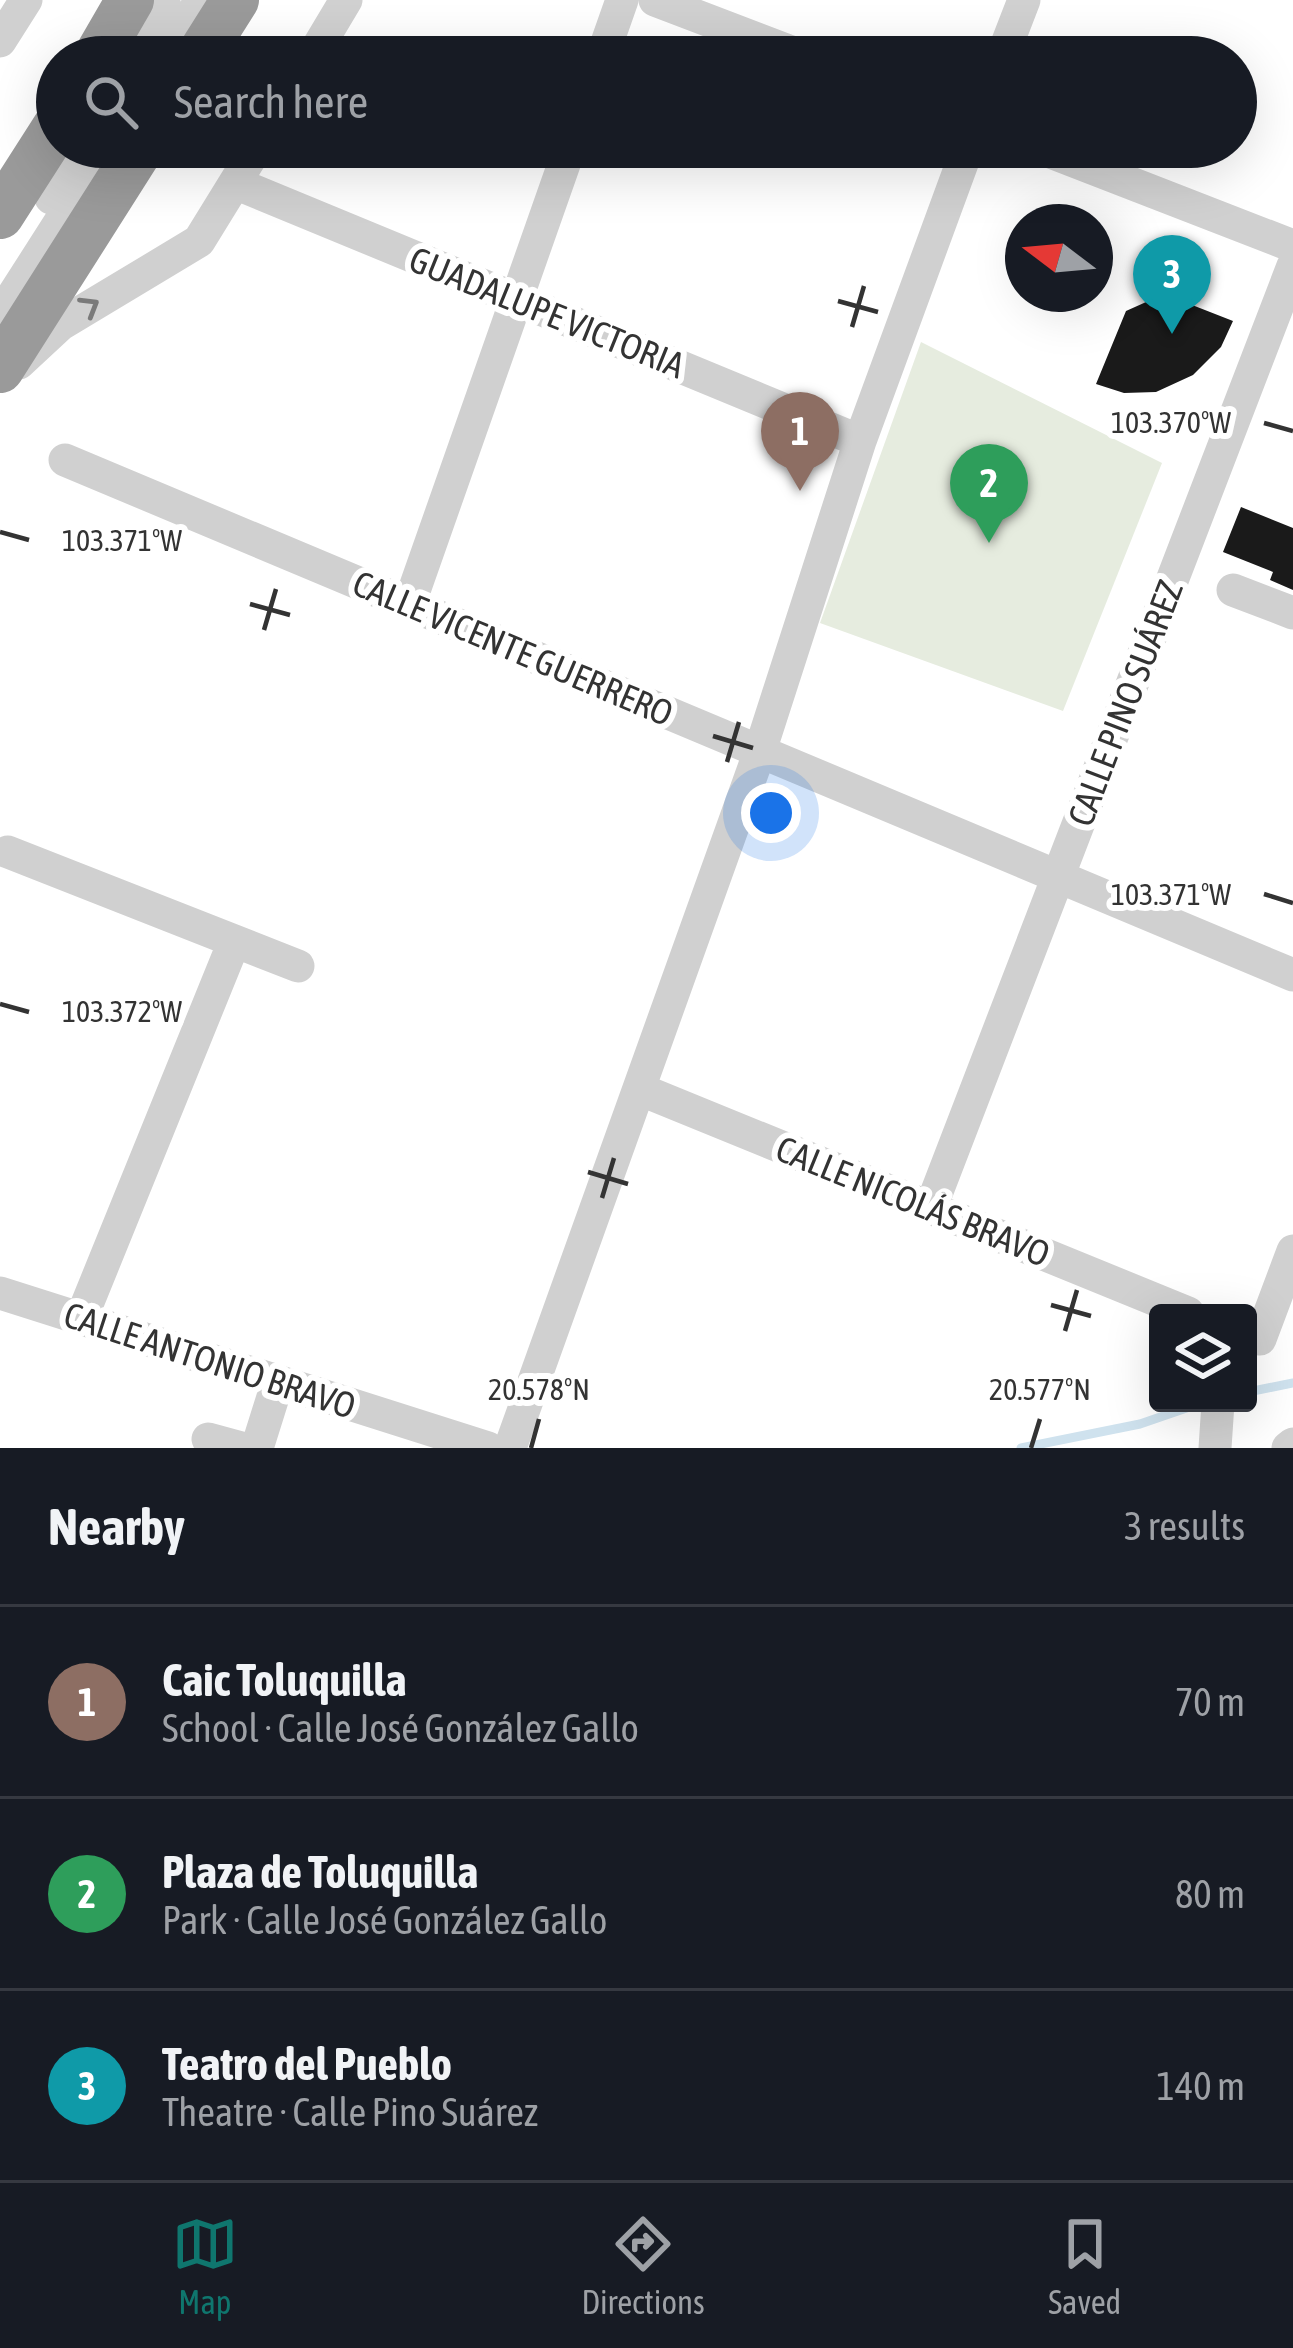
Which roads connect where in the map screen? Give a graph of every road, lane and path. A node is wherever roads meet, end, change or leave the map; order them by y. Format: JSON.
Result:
{"nodes":[{"id":1,"x":26,"y":0,"type":"edge"},
{"id":2,"x":130,"y":0,"type":"edge"},
{"id":3,"x":164,"y":0,"type":"edge"},
{"id":4,"x":201,"y":0,"type":"edge"},
{"id":5,"x":235,"y":0,"type":"edge"},
{"id":6,"x":346,"y":0,"type":"edge"},
{"id":7,"x":622,"y":0,"type":"edge"},
{"id":8,"x":655,"y":0,"type":"edge"},
{"id":9,"x":1024,"y":0,"type":"edge"},
{"id":10,"x":109,"y":36,"type":"edge"},
{"id":11,"x":143,"y":36,"type":"edge"},
{"id":12,"x":178,"y":36,"type":"edge"},
{"id":13,"x":212,"y":36,"type":"edge"},
{"id":14,"x":325,"y":36,"type":"edge"},
{"id":15,"x":609,"y":36,"type":"edge"},
{"id":16,"x":748,"y":36,"type":"edge"},
{"id":17,"x":1010,"y":36,"type":"edge"},
{"id":18,"x":0,"y":40,"type":"edge"},
{"id":19,"x":36,"y":159,"type":"edge"},
{"id":20,"x":67,"y":168,"type":"edge"},
{"id":21,"x":95,"y":168,"type":"edge"},
{"id":22,"x":128,"y":168,"type":"edge"},
{"id":23,"x":244,"y":168,"type":"edge"},
{"id":24,"x":563,"y":168,"type":"edge"},
{"id":25,"x":960,"y":168,"type":"edge"},
{"id":26,"x":1091,"y":168,"type":"edge"},
{"id":27,"x":235,"y":183,"type":"junction"},
{"id":28,"x":0,"y":215,"type":"edge"},
{"id":29,"x":1293,"y":246,"type":"edge"},
{"id":30,"x":1293,"y":266,"type":"edge"},
{"id":31,"x":0,"y":288,"type":"edge"},
{"id":32,"x":516,"y":299,"type":"junction"},
{"id":33,"x":0,"y":316,"type":"edge"},
{"id":34,"x":0,"y":369,"type":"edge"},
{"id":35,"x":0,"y":380,"type":"edge"},
{"id":36,"x":860,"y":441,"type":"junction"},
{"id":37,"x":65,"y":460,"type":"dead end"},
{"id":38,"x":1233,"y":590,"type":"dead end"},
{"id":39,"x":410,"y":604,"type":"junction"},
{"id":40,"x":1293,"y":614,"type":"edge"},
{"id":41,"x":760,"y":752,"type":"junction"},
{"id":42,"x":8,"y":852,"type":"dead end"},
{"id":43,"x":1059,"y":877,"type":"junction"},
{"id":44,"x":235,"y":942,"type":"junction"},
{"id":45,"x":298,"y":966,"type":"dead end"},
{"id":46,"x":1293,"y":975,"type":"edge"},
{"id":47,"x":638,"y":1089,"type":"junction"},
{"id":48,"x":931,"y":1208,"type":"junction"},
{"id":49,"x":1293,"y":1251,"type":"edge"},
{"id":50,"x":0,"y":1293,"type":"edge"},
{"id":51,"x":1166,"y":1304,"type":"edge"},
{"id":52,"x":81,"y":1319,"type":"junction"},
{"id":53,"x":1257,"y":1331,"type":"edge"},
{"id":54,"x":278,"y":1382,"type":"junction"},
{"id":55,"x":1217,"y":1412,"type":"edge"},
{"id":56,"x":208,"y":1439,"type":"dead end"},
{"id":57,"x":242,"y":1448,"type":"edge"},
{"id":58,"x":257,"y":1448,"type":"edge"},
{"id":59,"x":488,"y":1448,"type":"edge"},
{"id":60,"x":510,"y":1448,"type":"edge"},
{"id":61,"x":1215,"y":1448,"type":"edge"}],
"edges":[{"from":1,"to":18,"type":"street"},
{"from":2,"to":10,"type":"highway"},
{"from":3,"to":11,"type":"street"},
{"from":4,"to":12,"type":"street"},
{"from":5,"to":13,"type":"highway"},
{"from":6,"to":14,"type":"street"},
{"from":7,"to":15,"type":"street"},
{"from":8,"to":16,"type":"street"},
{"from":9,"to":17,"type":"street"},
{"from":19,"to":28,"type":"highway"},
{"from":20,"to":31,"type":"street"},
{"from":21,"to":33,"type":"street"},
{"from":22,"to":34,"type":"highway"},
{"from":23,"to":27,"type":"street"},
{"from":24,"to":32,"type":"street"},
{"from":25,"to":36,"type":"street"},
{"from":26,"to":29,"type":"street"},
{"from":27,"to":32,"type":"street","name":"GUADALUPE VICTORIA"},
{"from":35,"to":27,"type":"street","one_way":true},
{"from":30,"to":43,"type":"street","name":"CALLE PINO SUÁREZ"},
{"from":32,"to":36,"type":"street","name":"GUADALUPE VICTORIA"},
{"from":32,"to":39,"type":"street"},
{"from":36,"to":41,"type":"street"},
{"from":37,"to":39,"type":"street","name":"CALLE VICENTE GUERRERO"},
{"from":38,"to":40,"type":"street"},
{"from":39,"to":41,"type":"street","name":"CALLE VICENTE GUERRERO"},
{"from":41,"to":43,"type":"street","name":"CALLE VICENTE GUERRERO"},
{"from":41,"to":47,"type":"street"},
{"from":42,"to":44,"type":"street"},
{"from":43,"to":46,"type":"street","name":"CALLE VICENTE GUERRERO"},
{"from":43,"to":48,"type":"street","name":"CALLE PINO SUÁREZ"},
{"from":44,"to":45,"type":"street"},
{"from":44,"to":52,"type":"street"},
{"from":47,"to":48,"type":"street","name":"CALLE NICOLÁS BRAVO"},
{"from":47,"to":60,"type":"street"},
{"from":48,"to":51,"type":"street","name":"CALLE NICOLÁS BRAVO"},
{"from":49,"to":53,"type":"street"},
{"from":50,"to":52,"type":"street","name":"CALLE ANTONIO BRAVO"},
{"from":52,"to":54,"type":"street","name":"CALLE ANTONIO BRAVO"},
{"from":54,"to":58,"type":"street"},
{"from":54,"to":59,"type":"street","name":"CALLE ANTONIO BRAVO"},
{"from":55,"to":61,"type":"street"},
{"from":56,"to":57,"type":"street"}]}
